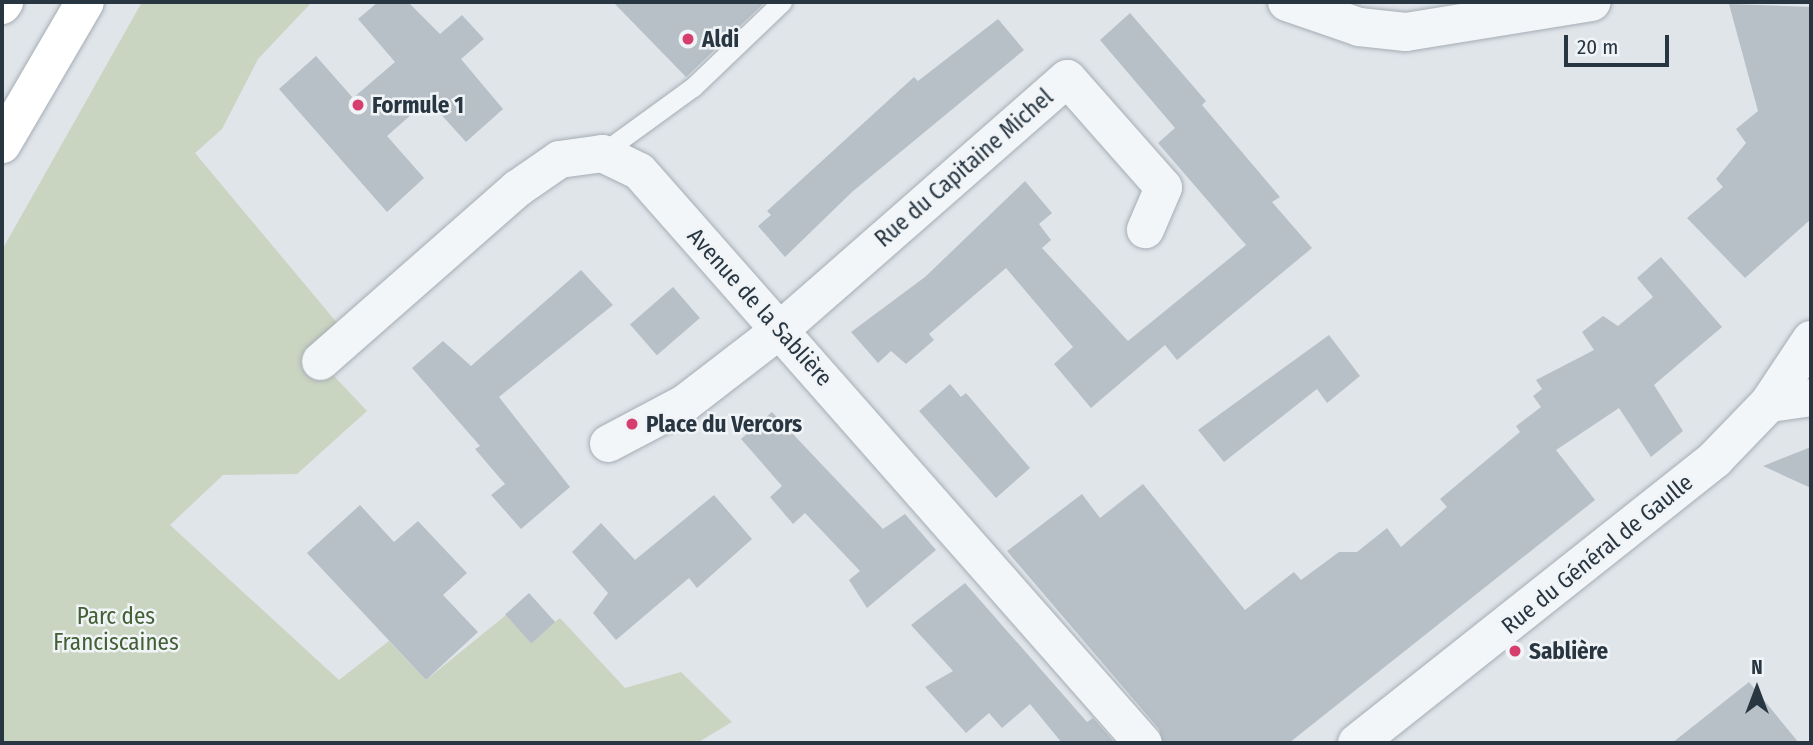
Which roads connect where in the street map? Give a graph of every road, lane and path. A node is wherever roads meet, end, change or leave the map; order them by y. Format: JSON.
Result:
{"nodes":[{"id":1,"x":85,"y":2,"type":"edge"},
{"id":2,"x":782,"y":2,"type":"edge"},
{"id":3,"x":1287,"y":2,"type":"edge"},
{"id":4,"x":1592,"y":2,"type":"edge"},
{"id":5,"x":2,"y":145,"type":"edge"},
{"id":6,"x":602,"y":153,"type":"junction"},
{"id":7,"x":1145,"y":229,"type":"dead end"},
{"id":8,"x":780,"y":329,"type":"junction"},
{"id":9,"x":1811,"y":340,"type":"edge"},
{"id":10,"x":320,"y":361,"type":"dead end"},
{"id":11,"x":1811,"y":397,"type":"edge"},
{"id":12,"x":1769,"y":403,"type":"junction"},
{"id":13,"x":608,"y":443,"type":"dead end"},
{"id":14,"x":1143,"y":743,"type":"edge"},
{"id":15,"x":1357,"y":743,"type":"edge"}],
"edges":[{"from":1,"to":5,"type":"highway"},
{"from":2,"to":6,"type":"lane"},
{"from":3,"to":4,"type":"street"},
{"from":6,"to":8,"type":"street","name":"Avenue de la Sablière"},
{"from":6,"to":10,"type":"street"},
{"from":7,"to":8,"type":"street","name":"Rue du Capitaine Michel"},
{"from":8,"to":13,"type":"street"},
{"from":8,"to":14,"type":"street","name":"Avenue de la Sablière"},
{"from":9,"to":12,"type":"street","name":"Rue du Général de Gaulle"},
{"from":11,"to":12,"type":"street"},
{"from":12,"to":15,"type":"street","name":"Rue du Général de Gaulle"}]}
